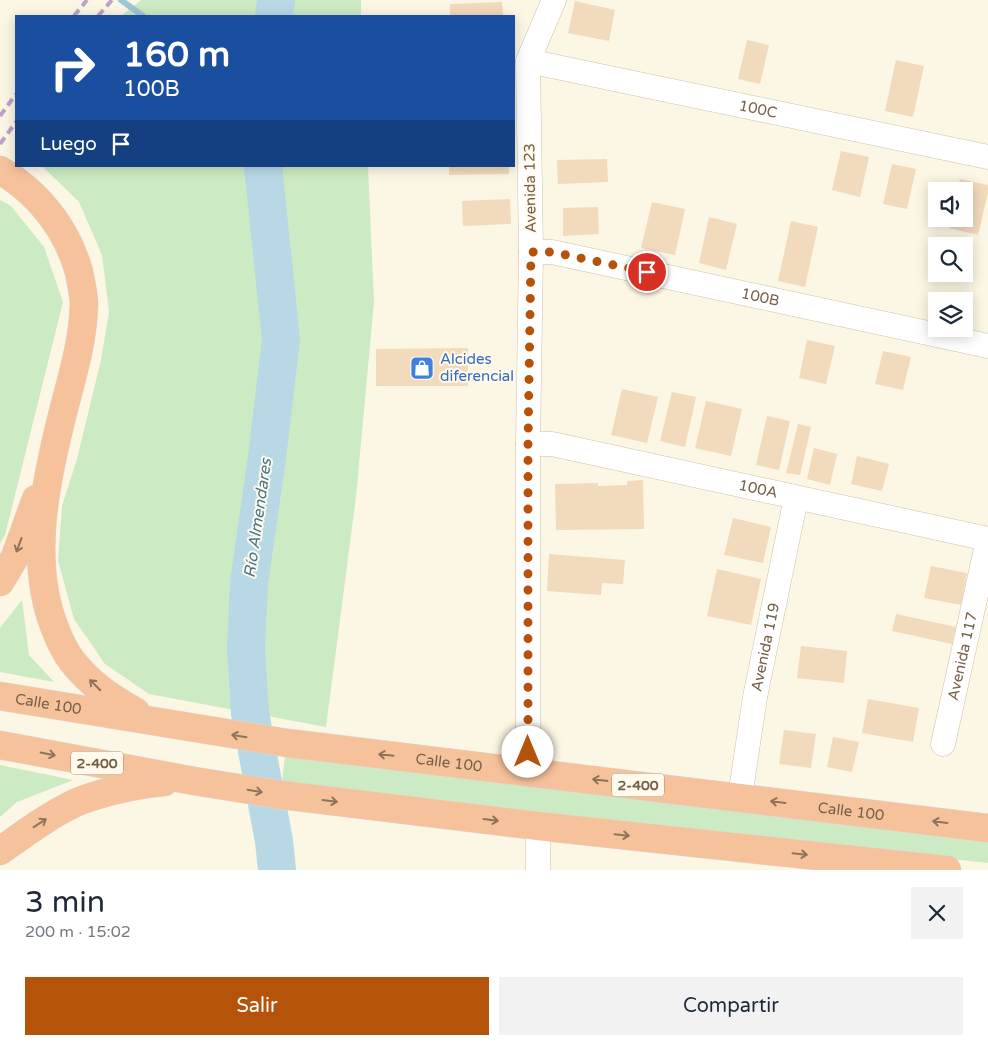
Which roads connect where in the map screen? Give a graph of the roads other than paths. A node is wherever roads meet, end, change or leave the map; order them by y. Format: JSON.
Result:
{"nodes":[{"id":1,"x":554,"y":0,"type":"edge"},
{"id":2,"x":528,"y":61,"type":"junction"},
{"id":3,"x":988,"y":157,"type":"edge"},
{"id":4,"x":7,"y":175,"type":"edge"},
{"id":5,"x":531,"y":252,"type":"junction"},
{"id":6,"x":988,"y":346,"type":"edge"},
{"id":7,"x":528,"y":444,"type":"junction"},
{"id":8,"x":53,"y":450,"type":"junction"},
{"id":9,"x":796,"y":498,"type":"junction"},
{"id":10,"x":988,"y":540,"type":"edge"},
{"id":11,"x":0,"y":582,"type":"edge"},
{"id":12,"x":0,"y":696,"type":"edge"},
{"id":13,"x":150,"y":721,"type":"junction"},
{"id":14,"x":943,"y":744,"type":"dead end"},
{"id":15,"x":0,"y":745,"type":"edge"},
{"id":16,"x":528,"y":771,"type":"junction"},
{"id":17,"x":194,"y":781,"type":"junction"},
{"id":18,"x":740,"y":797,"type":"junction"},
{"id":19,"x":538,"y":826,"type":"junction"},
{"id":20,"x":988,"y":828,"type":"edge"},
{"id":21,"x":0,"y":851,"type":"edge"},
{"id":22,"x":538,"y":870,"type":"edge"},
{"id":23,"x":947,"y":870,"type":"edge"}],
"edges":[{"from":1,"to":2,"type":"street","name":"Avenida 123"},
{"from":2,"to":3,"type":"street","name":"100C"},
{"from":2,"to":5,"type":"street","name":"Avenida 123"},
{"from":4,"to":8,"type":"highway"},
{"from":5,"to":6,"type":"street","name":"100B"},
{"from":5,"to":7,"type":"street","name":"Avenida 123"},
{"from":7,"to":9,"type":"street","name":"100A"},
{"from":7,"to":16,"type":"street","name":"Avenida 123"},
{"from":8,"to":11,"type":"highway","one_way":true},
{"from":13,"to":8,"type":"highway","one_way":true},
{"from":9,"to":10,"type":"street","name":"100A"},
{"from":9,"to":18,"type":"street","name":"Avenida 119"},
{"from":10,"to":14,"type":"street","name":"Avenida 117"},
{"from":12,"to":13,"type":"highway","name":"Calle 100","number":"2-400"},
{"from":16,"to":13,"type":"highway","name":"Calle 100","number":"2-400","one_way":true},
{"from":15,"to":17,"type":"highway","number":"2-400","one_way":true},
{"from":18,"to":16,"type":"highway","name":"Calle 100","number":"2-400","one_way":true},
{"from":17,"to":19,"type":"highway","number":"2-400","one_way":true},
{"from":21,"to":17,"type":"highway","one_way":true},
{"from":20,"to":18,"type":"highway","name":"Calle 100","number":"2-400","one_way":true},
{"from":19,"to":22,"type":"street"},
{"from":19,"to":23,"type":"highway","number":"2-400","one_way":true}]}
